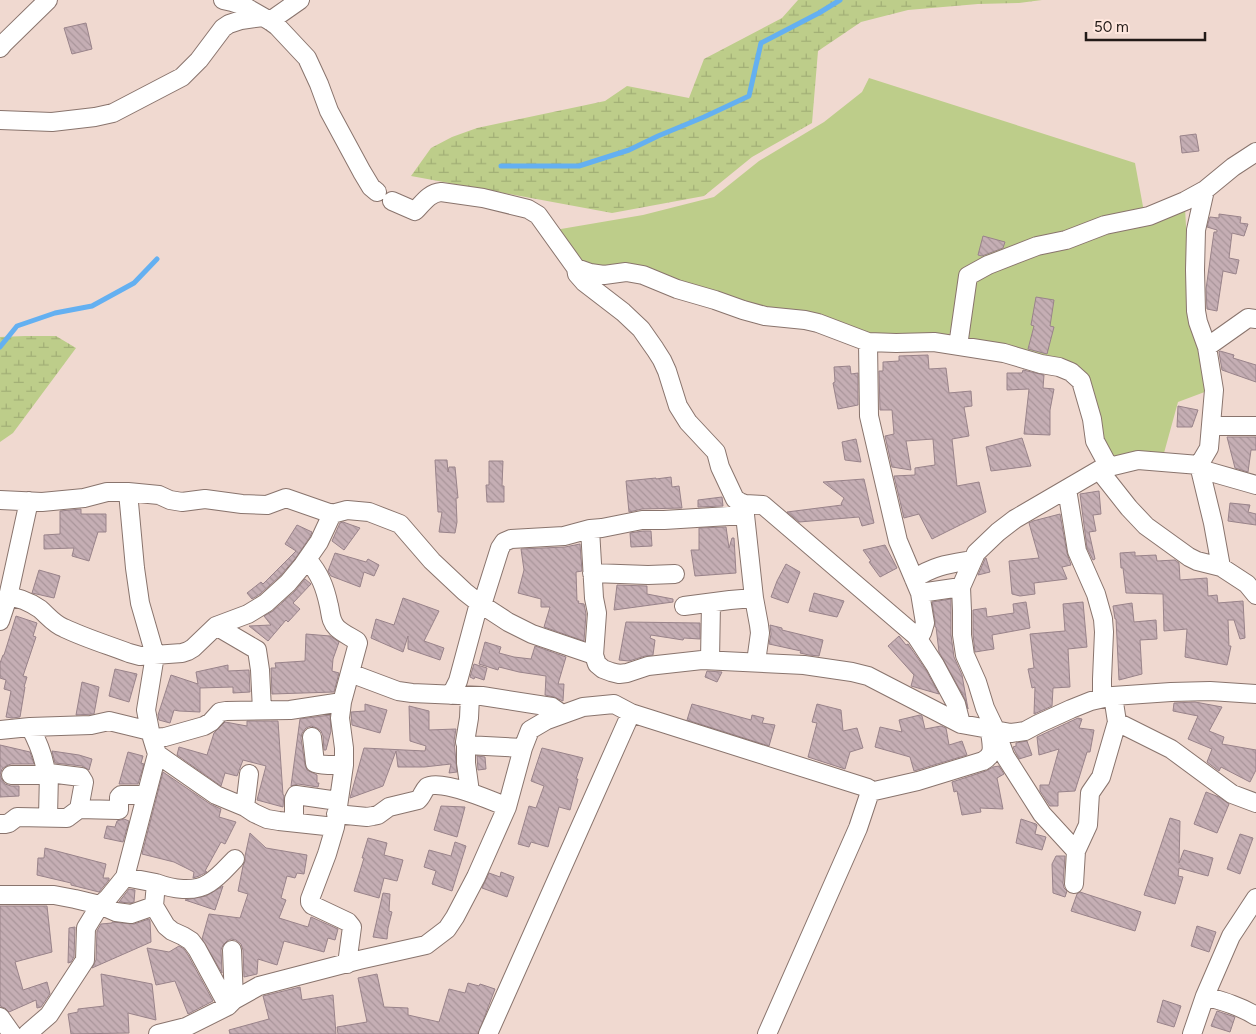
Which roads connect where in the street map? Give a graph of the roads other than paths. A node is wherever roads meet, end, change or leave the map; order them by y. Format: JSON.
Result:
{"nodes":[{"id":1,"x":48,"y":0,"type":"edge"},
{"id":2,"x":223,"y":0,"type":"edge"},
{"id":3,"x":300,"y":0,"type":"edge"},
{"id":4,"x":267,"y":19,"type":"junction"},
{"id":5,"x":0,"y":48,"type":"edge"},
{"id":6,"x":0,"y":120,"type":"edge"},
{"id":7,"x":1256,"y":152,"type":"edge"},
{"id":8,"x":1205,"y":190,"type":"junction"},
{"id":9,"x":377,"y":192,"type":"dead end"},
{"id":10,"x":392,"y":201,"type":"dead end"},
{"id":11,"x":576,"y":268,"type":"junction"},
{"id":12,"x":1256,"y":319,"type":"edge"},
{"id":13,"x":868,"y":342,"type":"junction"},
{"id":14,"x":958,"y":346,"type":"junction"},
{"id":15,"x":1207,"y":347,"type":"junction"},
{"id":16,"x":1211,"y":426,"type":"junction"},
{"id":17,"x":1256,"y":426,"type":"edge"},
{"id":18,"x":1199,"y":467,"type":"junction"},
{"id":19,"x":1104,"y":468,"type":"junction"},
{"id":20,"x":1256,"y":484,"type":"edge"},
{"id":21,"x":1067,"y":489,"type":"junction"},
{"id":22,"x":128,"y":492,"type":"junction"},
{"id":23,"x":0,"y":500,"type":"edge"},
{"id":24,"x":29,"y":502,"type":"junction"},
{"id":25,"x":745,"y":509,"type":"junction"},
{"id":26,"x":332,"y":514,"type":"junction"},
{"id":27,"x":590,"y":529,"type":"junction"},
{"id":28,"x":308,"y":559,"type":"junction"},
{"id":29,"x":973,"y":560,"type":"junction"},
{"id":30,"x":1221,"y":567,"type":"junction"},
{"id":31,"x":592,"y":573,"type":"junction"},
{"id":32,"x":675,"y":574,"type":"dead end"},
{"id":33,"x":917,"y":586,"type":"junction"},
{"id":34,"x":961,"y":587,"type":"junction"},
{"id":35,"x":1256,"y":595,"type":"edge"},
{"id":36,"x":8,"y":597,"type":"junction"},
{"id":37,"x":754,"y":598,"type":"junction"},
{"id":38,"x":711,"y":603,"type":"junction"},
{"id":39,"x":480,"y":604,"type":"junction"},
{"id":40,"x":684,"y":606,"type":"dead end"},
{"id":41,"x":0,"y":621,"type":"edge"},
{"id":42,"x":216,"y":626,"type":"junction"},
{"id":43,"x":916,"y":636,"type":"junction"},
{"id":44,"x":155,"y":655,"type":"junction"},
{"id":45,"x":594,"y":655,"type":"junction"},
{"id":46,"x":710,"y":660,"type":"junction"},
{"id":47,"x":756,"y":662,"type":"junction"},
{"id":48,"x":350,"y":673,"type":"junction"},
{"id":49,"x":1256,"y":694,"type":"edge"},
{"id":50,"x":451,"y":695,"type":"junction"},
{"id":51,"x":470,"y":696,"type":"junction"},
{"id":52,"x":1108,"y":697,"type":"junction"},
{"id":53,"x":342,"y":702,"type":"junction"},
{"id":54,"x":262,"y":710,"type":"junction"},
{"id":55,"x":631,"y":712,"type":"junction"},
{"id":56,"x":562,"y":714,"type":"junction"},
{"id":57,"x":1117,"y":722,"type":"junction"},
{"id":58,"x":961,"y":724,"type":"junction"},
{"id":59,"x":30,"y":727,"type":"junction"},
{"id":60,"x":0,"y":730,"type":"edge"},
{"id":61,"x":993,"y":731,"type":"junction"},
{"id":62,"x":312,"y":737,"type":"dead end"},
{"id":63,"x":153,"y":741,"type":"junction"},
{"id":64,"x":466,"y":745,"type":"junction"},
{"id":65,"x":523,"y":748,"type":"junction"},
{"id":66,"x":344,"y":765,"type":"junction"},
{"id":67,"x":48,"y":773,"type":"junction"},
{"id":68,"x":249,"y":774,"type":"dead end"},
{"id":69,"x":11,"y":775,"type":"dead end"},
{"id":70,"x":470,"y":792,"type":"junction"},
{"id":71,"x":870,"y":792,"type":"junction"},
{"id":72,"x":146,"y":795,"type":"junction"},
{"id":73,"x":1256,"y":803,"type":"edge"},
{"id":74,"x":245,"y":807,"type":"junction"},
{"id":75,"x":507,"y":808,"type":"junction"},
{"id":76,"x":80,"y":809,"type":"junction"},
{"id":77,"x":119,"y":810,"type":"junction"},
{"id":78,"x":336,"y":814,"type":"junction"},
{"id":79,"x":48,"y":817,"type":"junction"},
{"id":80,"x":141,"y":820,"type":"junction"},
{"id":81,"x":294,"y":822,"type":"junction"},
{"id":82,"x":0,"y":824,"type":"edge"},
{"id":83,"x":1076,"y":851,"type":"junction"},
{"id":84,"x":235,"y":859,"type":"dead end"},
{"id":85,"x":126,"y":877,"type":"junction"},
{"id":86,"x":156,"y":883,"type":"junction"},
{"id":87,"x":1074,"y":884,"type":"dead end"},
{"id":88,"x":0,"y":894,"type":"edge"},
{"id":89,"x":1256,"y":898,"type":"edge"},
{"id":90,"x":100,"y":905,"type":"junction"},
{"id":91,"x":154,"y":906,"type":"junction"},
{"id":92,"x":232,"y":950,"type":"dead end"},
{"id":93,"x":347,"y":964,"type":"junction"},
{"id":94,"x":1204,"y":996,"type":"junction"},
{"id":95,"x":231,"y":1004,"type":"junction"},
{"id":96,"x":1256,"y":1016,"type":"edge"},
{"id":97,"x":0,"y":1017,"type":"edge"},
{"id":98,"x":12,"y":1034,"type":"edge"},
{"id":99,"x":27,"y":1034,"type":"edge"},
{"id":100,"x":158,"y":1034,"type":"edge"},
{"id":101,"x":488,"y":1034,"type":"edge"},
{"id":102,"x":767,"y":1034,"type":"edge"},
{"id":103,"x":1192,"y":1034,"type":"edge"}],
"edges":[{"from":1,"to":5,"type":"street"},
{"from":2,"to":4,"type":"street"},
{"from":3,"to":4,"type":"street"},
{"from":4,"to":6,"type":"street"},
{"from":4,"to":9,"type":"street"},
{"from":7,"to":8,"type":"street"},
{"from":8,"to":14,"type":"street"},
{"from":8,"to":15,"type":"street"},
{"from":10,"to":11,"type":"street"},
{"from":11,"to":13,"type":"street"},
{"from":11,"to":25,"type":"street"},
{"from":12,"to":15,"type":"street"},
{"from":13,"to":14,"type":"street"},
{"from":13,"to":33,"type":"street"},
{"from":14,"to":19,"type":"street"},
{"from":15,"to":16,"type":"street"},
{"from":16,"to":17,"type":"street"},
{"from":16,"to":18,"type":"street"},
{"from":18,"to":19,"type":"street"},
{"from":18,"to":20,"type":"street"},
{"from":18,"to":30,"type":"street"},
{"from":19,"to":21,"type":"street"},
{"from":19,"to":30,"type":"street"},
{"from":21,"to":29,"type":"street"},
{"from":21,"to":52,"type":"street"},
{"from":22,"to":24,"type":"street"},
{"from":22,"to":26,"type":"street"},
{"from":22,"to":44,"type":"street"},
{"from":23,"to":24,"type":"street"},
{"from":24,"to":36,"type":"street"},
{"from":25,"to":27,"type":"street"},
{"from":25,"to":37,"type":"street"},
{"from":25,"to":43,"type":"street"},
{"from":26,"to":28,"type":"street"},
{"from":26,"to":39,"type":"street"},
{"from":27,"to":31,"type":"street"},
{"from":27,"to":39,"type":"street"},
{"from":28,"to":42,"type":"street"},
{"from":28,"to":48,"type":"street"},
{"from":29,"to":33,"type":"street"},
{"from":29,"to":34,"type":"street"},
{"from":30,"to":35,"type":"street"},
{"from":31,"to":32,"type":"street"},
{"from":31,"to":45,"type":"street"},
{"from":33,"to":34,"type":"street"},
{"from":33,"to":43,"type":"street"},
{"from":34,"to":61,"type":"street"},
{"from":36,"to":41,"type":"street"},
{"from":36,"to":44,"type":"street"},
{"from":37,"to":38,"type":"street"},
{"from":37,"to":47,"type":"street"},
{"from":38,"to":40,"type":"street"},
{"from":38,"to":46,"type":"street"},
{"from":39,"to":45,"type":"street"},
{"from":39,"to":50,"type":"street"},
{"from":42,"to":44,"type":"street"},
{"from":42,"to":54,"type":"street"},
{"from":43,"to":58,"type":"street"},
{"from":44,"to":63,"type":"street"},
{"from":45,"to":46,"type":"street"},
{"from":46,"to":47,"type":"street"},
{"from":47,"to":58,"type":"street"},
{"from":48,"to":50,"type":"street"},
{"from":48,"to":53,"type":"street"},
{"from":49,"to":52,"type":"street"},
{"from":50,"to":51,"type":"street"},
{"from":51,"to":56,"type":"street"},
{"from":51,"to":64,"type":"street"},
{"from":52,"to":57,"type":"street"},
{"from":52,"to":61,"type":"street"},
{"from":53,"to":54,"type":"street"},
{"from":53,"to":66,"type":"street"},
{"from":54,"to":63,"type":"street"},
{"from":55,"to":56,"type":"street"},
{"from":55,"to":71,"type":"street"},
{"from":55,"to":101,"type":"street"},
{"from":56,"to":65,"type":"street"},
{"from":57,"to":73,"type":"street"},
{"from":57,"to":83,"type":"street"},
{"from":58,"to":61,"type":"street"},
{"from":59,"to":60,"type":"street"},
{"from":59,"to":63,"type":"street"},
{"from":59,"to":67,"type":"street"},
{"from":61,"to":71,"type":"street"},
{"from":61,"to":83,"type":"street"},
{"from":62,"to":66,"type":"street"},
{"from":63,"to":72,"type":"street"},
{"from":63,"to":74,"type":"street"},
{"from":64,"to":65,"type":"street"},
{"from":64,"to":70,"type":"street"},
{"from":65,"to":75,"type":"street"},
{"from":66,"to":78,"type":"street"},
{"from":67,"to":69,"type":"street"},
{"from":67,"to":76,"type":"street"},
{"from":67,"to":79,"type":"street"},
{"from":68,"to":74,"type":"street"},
{"from":70,"to":75,"type":"street"},
{"from":70,"to":78,"type":"street"},
{"from":71,"to":102,"type":"street"},
{"from":72,"to":77,"type":"street"},
{"from":72,"to":80,"type":"street"},
{"from":74,"to":81,"type":"street"},
{"from":75,"to":93,"type":"street"},
{"from":76,"to":77,"type":"street"},
{"from":76,"to":79,"type":"street"},
{"from":77,"to":80,"type":"street"},
{"from":78,"to":81,"type":"street"},
{"from":78,"to":81,"type":"street"},
{"from":78,"to":93,"type":"street"},
{"from":79,"to":82,"type":"street"},
{"from":80,"to":85,"type":"street"},
{"from":83,"to":87,"type":"street"},
{"from":84,"to":86,"type":"street"},
{"from":85,"to":86,"type":"street"},
{"from":85,"to":90,"type":"street"},
{"from":86,"to":91,"type":"street"},
{"from":88,"to":90,"type":"street"},
{"from":89,"to":94,"type":"street"},
{"from":90,"to":91,"type":"street"},
{"from":90,"to":99,"type":"street"},
{"from":91,"to":95,"type":"street"},
{"from":92,"to":95,"type":"street"},
{"from":93,"to":95,"type":"street"},
{"from":94,"to":96,"type":"street"},
{"from":94,"to":103,"type":"street"},
{"from":95,"to":100,"type":"street"},
{"from":97,"to":98,"type":"street"}]}
